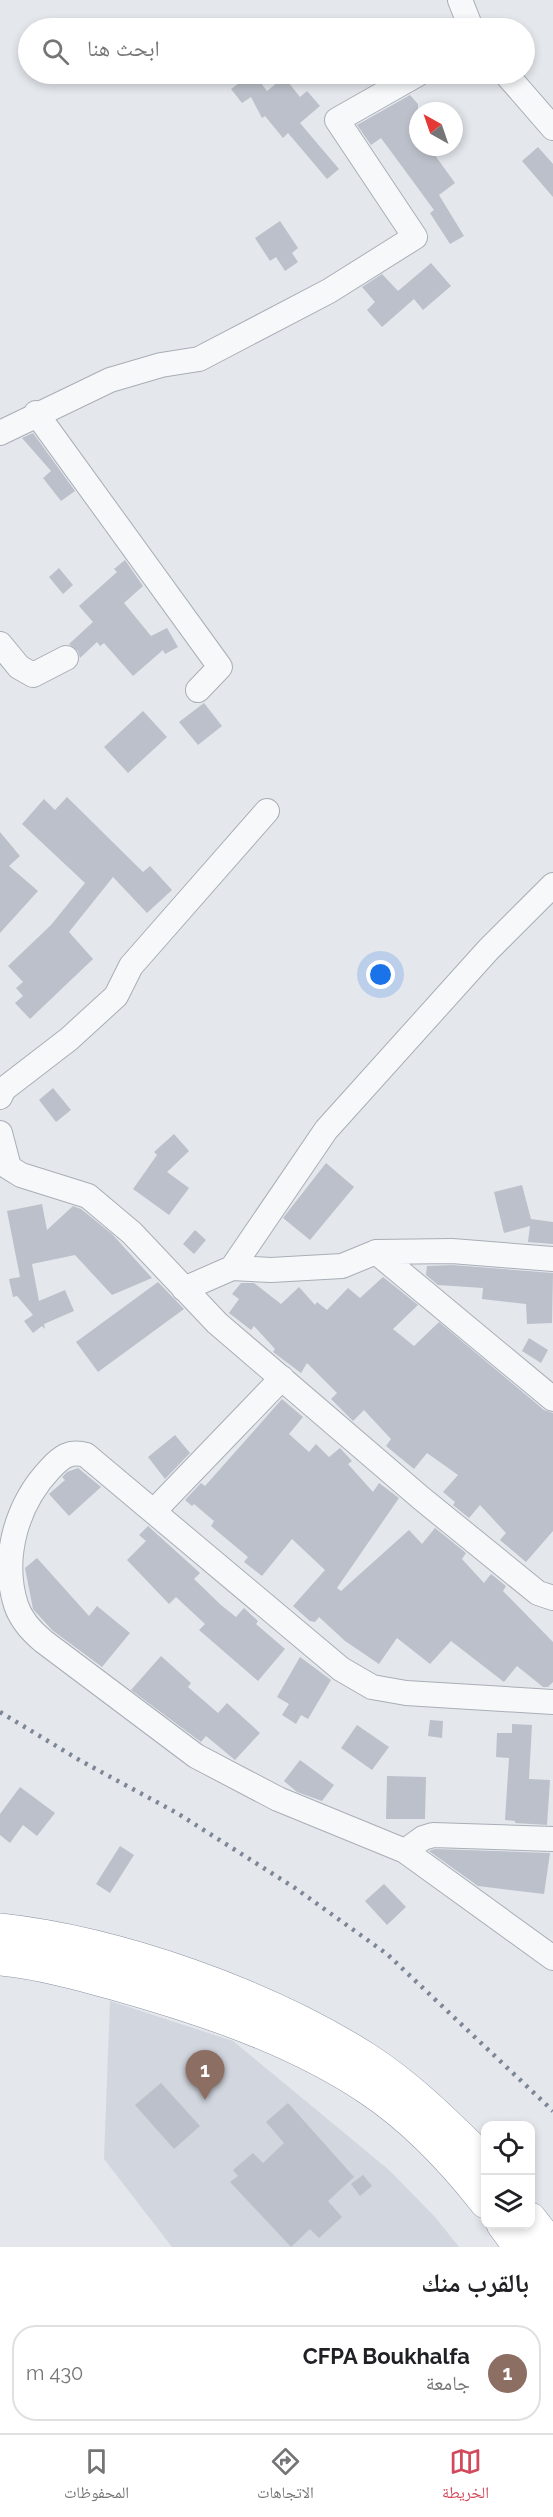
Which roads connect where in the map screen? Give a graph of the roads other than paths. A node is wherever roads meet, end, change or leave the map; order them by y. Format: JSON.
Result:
{"nodes":[{"id":1,"x":460,"y":0,"type":"edge"},
{"id":2,"x":467,"y":18,"type":"edge"},
{"id":3,"x":400,"y":84,"type":"edge"},
{"id":4,"x":515,"y":84,"type":"edge"},
{"id":5,"x":553,"y":128,"type":"edge"},
{"id":6,"x":36,"y":414,"type":"junction"},
{"id":7,"x":0,"y":433,"type":"edge"},
{"id":8,"x":0,"y":644,"type":"edge"},
{"id":9,"x":66,"y":658,"type":"dead end"},
{"id":10,"x":198,"y":690,"type":"dead end"},
{"id":11,"x":267,"y":811,"type":"dead end"},
{"id":12,"x":553,"y":885,"type":"edge"},
{"id":13,"x":0,"y":1097,"type":"edge"},
{"id":14,"x":0,"y":1132,"type":"edge"},
{"id":15,"x":4,"y":1164,"type":"edge"},
{"id":16,"x":376,"y":1252,"type":"junction"},
{"id":17,"x":553,"y":1259,"type":"edge"},
{"id":18,"x":232,"y":1268,"type":"junction"},
{"id":19,"x":184,"y":1289,"type":"junction"},
{"id":20,"x":282,"y":1378,"type":"junction"},
{"id":21,"x":553,"y":1399,"type":"edge"},
{"id":22,"x":154,"y":1511,"type":"junction"},
{"id":23,"x":553,"y":1598,"type":"edge"},
{"id":24,"x":553,"y":1702,"type":"edge"},
{"id":25,"x":553,"y":1839,"type":"edge"},
{"id":26,"x":405,"y":1851,"type":"junction"},
{"id":27,"x":0,"y":1930,"type":"edge"},
{"id":28,"x":553,"y":1958,"type":"edge"},
{"id":29,"x":0,"y":1959,"type":"edge"},
{"id":30,"x":481,"y":2158,"type":"edge"},
{"id":31,"x":481,"y":2197,"type":"edge"},
{"id":32,"x":535,"y":2224,"type":"edge"},
{"id":33,"x":507,"y":2229,"type":"edge"},
{"id":34,"x":520,"y":2247,"type":"edge"},
{"id":35,"x":552,"y":2247,"type":"edge"}],
"edges":[{"from":1,"to":2,"type":"street"},
{"from":3,"to":6,"type":"street"},
{"from":4,"to":5,"type":"street"},
{"from":6,"to":7,"type":"street"},
{"from":6,"to":10,"type":"street"},
{"from":8,"to":9,"type":"street"},
{"from":11,"to":13,"type":"street"},
{"from":12,"to":18,"type":"street"},
{"from":14,"to":15,"type":"street"},
{"from":15,"to":19,"type":"street"},
{"from":16,"to":17,"type":"street"},
{"from":16,"to":18,"type":"street"},
{"from":16,"to":21,"type":"street"},
{"from":18,"to":19,"type":"street"},
{"from":19,"to":20,"type":"street"},
{"from":20,"to":22,"type":"street"},
{"from":20,"to":23,"type":"street"},
{"from":22,"to":24,"type":"street"},
{"from":22,"to":26,"type":"street"},
{"from":25,"to":26,"type":"street"},
{"from":26,"to":28,"type":"street"},
{"from":27,"to":30,"type":"highway"},
{"from":29,"to":31,"type":"highway"},
{"from":32,"to":35,"type":"highway"},
{"from":33,"to":34,"type":"highway"}]}
